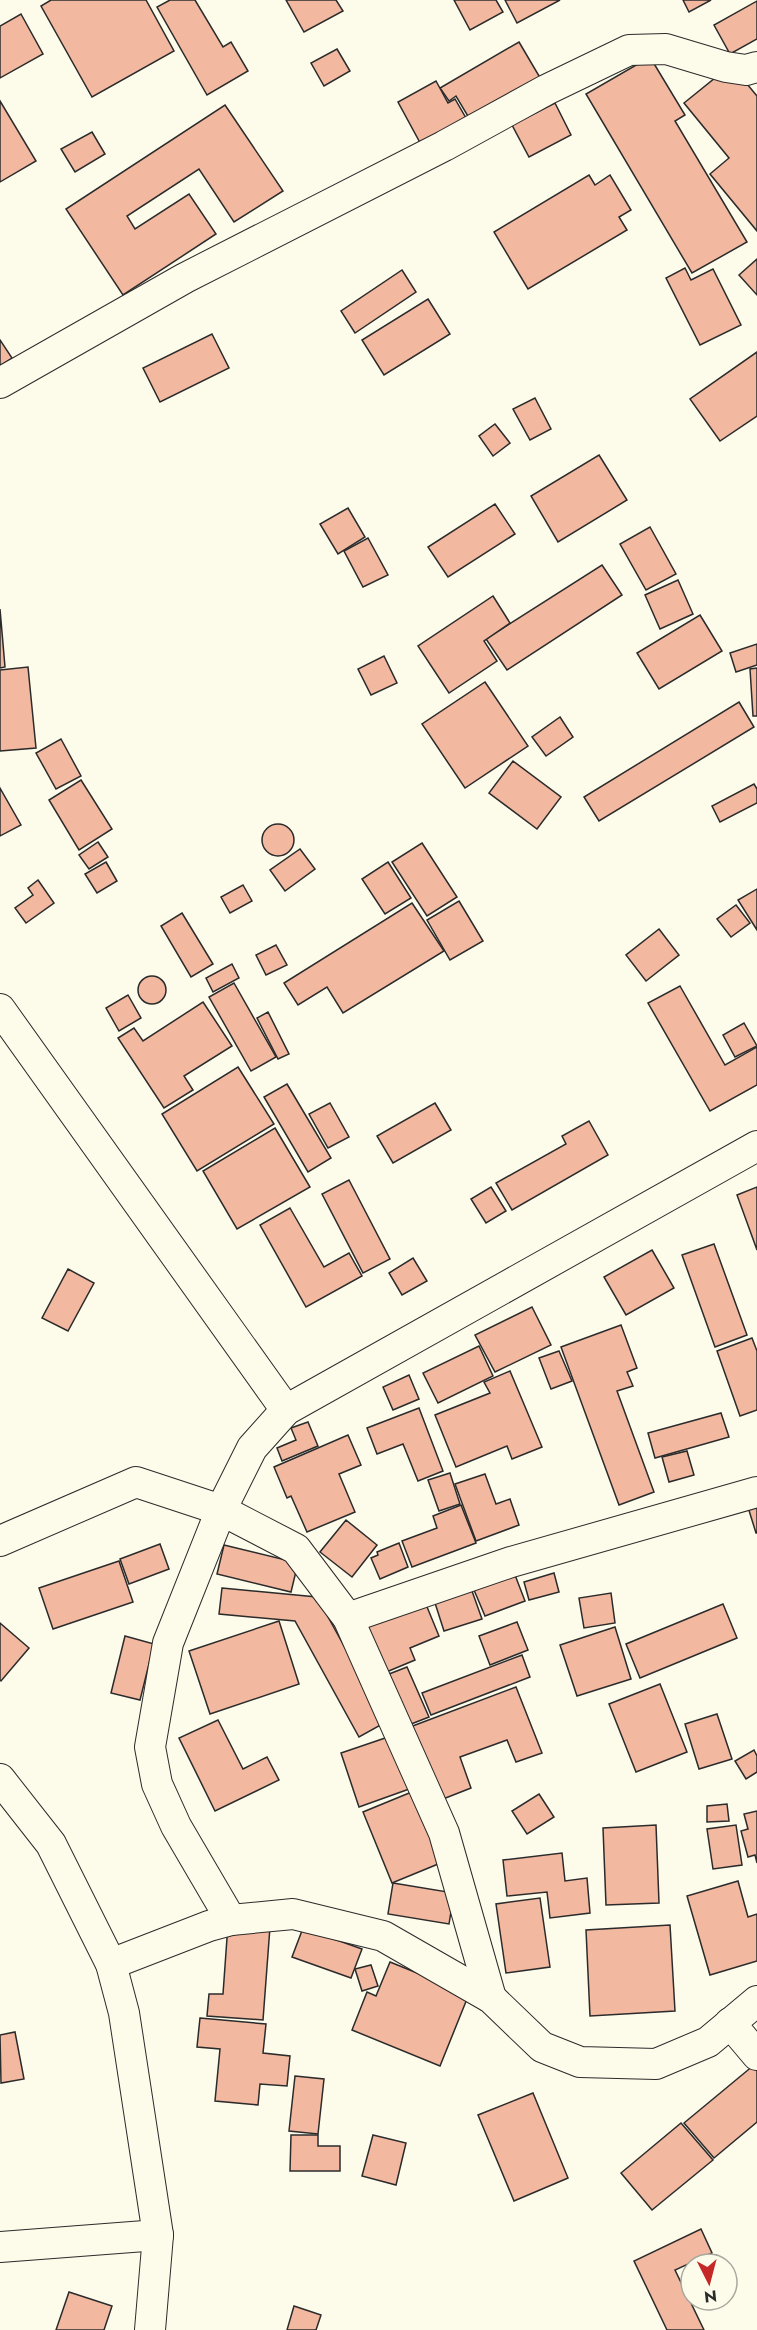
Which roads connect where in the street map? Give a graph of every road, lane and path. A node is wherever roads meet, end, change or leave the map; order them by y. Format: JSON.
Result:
{"nodes":[{"id":1,"x":757,"y":67,"type":"edge"},
{"id":2,"x":0,"y":383,"type":"edge"},
{"id":3,"x":0,"y":1009,"type":"edge"},
{"id":4,"x":757,"y":1146,"type":"edge"},
{"id":5,"x":286,"y":1410,"type":"junction"},
{"id":6,"x":757,"y":1492,"type":"edge"},
{"id":7,"x":221,"y":1510,"type":"junction"},
{"id":8,"x":0,"y":1541,"type":"edge"},
{"id":9,"x":348,"y":1618,"type":"junction"},
{"id":10,"x":0,"y":1779,"type":"edge"},
{"id":11,"x":231,"y":1920,"type":"junction"},
{"id":12,"x":111,"y":1964,"type":"junction"},
{"id":13,"x":491,"y":1998,"type":"junction"},
{"id":14,"x":757,"y":2001,"type":"edge"},
{"id":15,"x":730,"y":2023,"type":"junction"},
{"id":16,"x":757,"y":2055,"type":"edge"},
{"id":17,"x":158,"y":2235,"type":"junction"},
{"id":18,"x":0,"y":2247,"type":"edge"},
{"id":19,"x":150,"y":2330,"type":"edge"}],
"edges":[{"from":1,"to":2,"type":"street"},
{"from":3,"to":5,"type":"street"},
{"from":4,"to":5,"type":"street"},
{"from":5,"to":7,"type":"street"},
{"from":6,"to":9,"type":"street"},
{"from":7,"to":8,"type":"street"},
{"from":7,"to":9,"type":"street"},
{"from":7,"to":11,"type":"street"},
{"from":9,"to":13,"type":"street"},
{"from":10,"to":12,"type":"street"},
{"from":11,"to":12,"type":"street"},
{"from":11,"to":13,"type":"street"},
{"from":12,"to":17,"type":"street"},
{"from":13,"to":15,"type":"street"},
{"from":14,"to":15,"type":"street"},
{"from":15,"to":16,"type":"street"},
{"from":17,"to":18,"type":"street"},
{"from":17,"to":19,"type":"street"}]}
